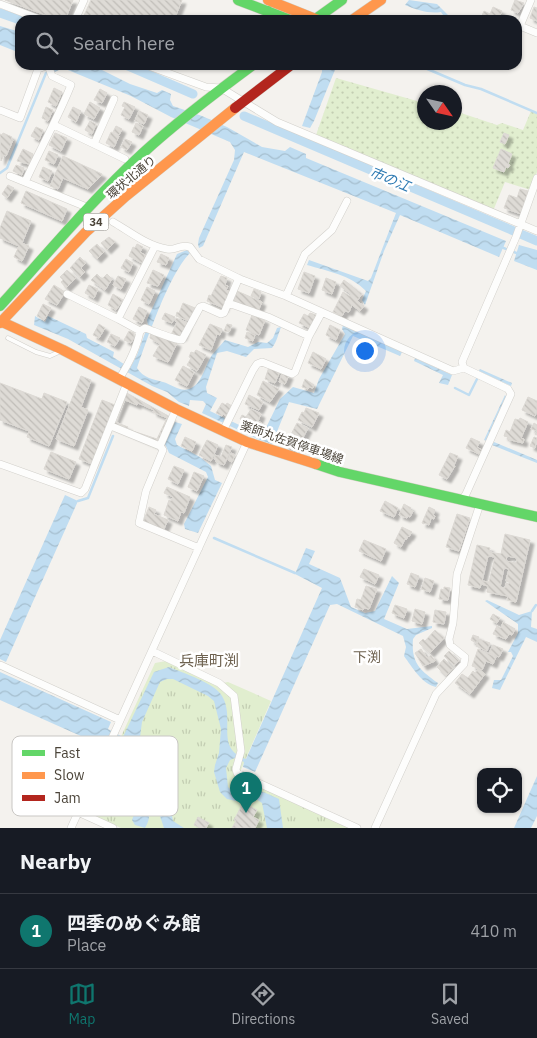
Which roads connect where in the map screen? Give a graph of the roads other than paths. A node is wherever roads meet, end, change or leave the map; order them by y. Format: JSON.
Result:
{"nodes":[{"id":1,"x":84,"y":0,"type":"edge"},
{"id":2,"x":238,"y":0,"type":"edge"},
{"id":3,"x":268,"y":0,"type":"edge"},
{"id":4,"x":342,"y":0,"type":"edge"},
{"id":5,"x":381,"y":0,"type":"edge"},
{"id":6,"x":531,"y":0,"type":"edge"},
{"id":7,"x":0,"y":4,"type":"edge"},
{"id":8,"x":268,"y":11,"type":"junction"},
{"id":9,"x":29,"y":15,"type":"edge"},
{"id":10,"x":77,"y":15,"type":"edge"},
{"id":11,"x":271,"y":15,"type":"edge"},
{"id":12,"x":278,"y":15,"type":"edge"},
{"id":13,"x":304,"y":15,"type":"edge"},
{"id":14,"x":322,"y":15,"type":"edge"},
{"id":15,"x":359,"y":15,"type":"edge"},
{"id":16,"x":522,"y":21,"type":"edge"},
{"id":17,"x":522,"y":27,"type":"edge"},
{"id":18,"x":537,"y":33,"type":"edge"},
{"id":19,"x":38,"y":70,"type":"edge"},
{"id":20,"x":49,"y":70,"type":"edge"},
{"id":21,"x":160,"y":70,"type":"edge"},
{"id":22,"x":238,"y":70,"type":"edge"},
{"id":23,"x":246,"y":70,"type":"edge"},
{"id":24,"x":284,"y":70,"type":"edge"},
{"id":25,"x":221,"y":88,"type":"junction"},
{"id":26,"x":114,"y":98,"type":"dead end"},
{"id":27,"x":242,"y":102,"type":"junction"},
{"id":28,"x":0,"y":110,"type":"edge"},
{"id":29,"x":54,"y":125,"type":"junction"},
{"id":30,"x":94,"y":144,"type":"junction"},
{"id":31,"x":125,"y":159,"type":"dead end"},
{"id":32,"x":10,"y":176,"type":"dead end"},
{"id":33,"x":537,"y":178,"type":"edge"},
{"id":34,"x":25,"y":182,"type":"junction"},
{"id":35,"x":347,"y":200,"type":"dead end"},
{"id":36,"x":89,"y":208,"type":"junction"},
{"id":37,"x":113,"y":222,"type":"dead end"},
{"id":38,"x":521,"y":225,"type":"junction"},
{"id":39,"x":537,"y":231,"type":"edge"},
{"id":40,"x":153,"y":250,"type":"dead end"},
{"id":41,"x":240,"y":279,"type":"junction"},
{"id":42,"x":67,"y":294,"type":"dead end"},
{"id":43,"x":286,"y":296,"type":"junction"},
{"id":44,"x":228,"y":303,"type":"junction"},
{"id":45,"x":0,"y":306,"type":"edge"},
{"id":46,"x":322,"y":312,"type":"junction"},
{"id":47,"x":118,"y":319,"type":"junction"},
{"id":48,"x":0,"y":322,"type":"edge"},
{"id":49,"x":142,"y":330,"type":"junction"},
{"id":50,"x":309,"y":336,"type":"junction"},
{"id":51,"x":8,"y":338,"type":"dead end"},
{"id":52,"x":63,"y":350,"type":"junction"},
{"id":53,"x":464,"y":368,"type":"junction"},
{"id":54,"x":124,"y":375,"type":"junction"},
{"id":55,"x":176,"y":409,"type":"junction"},
{"id":56,"x":111,"y":426,"type":"junction"},
{"id":57,"x":224,"y":429,"type":"junction"},
{"id":58,"x":248,"y":442,"type":"junction"},
{"id":59,"x":160,"y":446,"type":"junction"},
{"id":60,"x":0,"y":464,"type":"edge"},
{"id":61,"x":462,"y":500,"type":"junction"},
{"id":62,"x":480,"y":504,"type":"junction"},
{"id":63,"x":537,"y":517,"type":"edge"},
{"id":64,"x":199,"y":548,"type":"junction"},
{"id":65,"x":152,"y":652,"type":"junction"},
{"id":66,"x":0,"y":665,"type":"edge"},
{"id":67,"x":120,"y":720,"type":"junction"},
{"id":68,"x":112,"y":736,"type":"edge"},
{"id":69,"x":76,"y":816,"type":"edge"},
{"id":70,"x":87,"y":816,"type":"edge"},
{"id":71,"x":71,"y":828,"type":"edge"},
{"id":72,"x":113,"y":828,"type":"edge"},
{"id":73,"x":357,"y":828,"type":"edge"},
{"id":74,"x":375,"y":828,"type":"edge"}],
"edges":[{"from":1,"to":10,"type":"street"},
{"from":2,"to":8,"type":"main road"},
{"from":3,"to":13,"type":"main road"},
{"from":4,"to":14,"type":"main road"},
{"from":5,"to":15,"type":"main road"},
{"from":6,"to":16,"type":"street"},
{"from":7,"to":9,"type":"street"},
{"from":8,"to":11,"type":"main road"},
{"from":8,"to":12,"type":"main road"},
{"from":17,"to":18,"type":"street"},
{"from":19,"to":28,"type":"street"},
{"from":20,"to":29,"type":"street"},
{"from":21,"to":25,"type":"street"},
{"from":22,"to":25,"type":"main road"},
{"from":23,"to":25,"type":"main road","name":"環状北通り","number":"34"},
{"from":24,"to":27,"type":"main road","name":"環状北通り","number":"34"},
{"from":25,"to":27,"type":"street"},
{"from":25,"to":36,"type":"main road","name":"環状北通り","number":"34"},
{"from":26,"to":30,"type":"street"},
{"from":27,"to":38,"type":"street"},
{"from":27,"to":48,"type":"main road","name":"環状北通り","number":"34"},
{"from":29,"to":30,"type":"street"},
{"from":29,"to":34,"type":"street"},
{"from":30,"to":31,"type":"street"},
{"from":32,"to":34,"type":"street"},
{"from":33,"to":38,"type":"street"},
{"from":34,"to":36,"type":"street"},
{"from":35,"to":43,"type":"street"},
{"from":36,"to":45,"type":"main road","name":"環状北通り","number":"34"},
{"from":37,"to":41,"type":"street"},
{"from":38,"to":39,"type":"street"},
{"from":38,"to":53,"type":"street"},
{"from":40,"to":47,"type":"street"},
{"from":41,"to":43,"type":"street"},
{"from":41,"to":44,"type":"street"},
{"from":42,"to":47,"type":"street"},
{"from":43,"to":46,"type":"street"},
{"from":44,"to":49,"type":"street"},
{"from":44,"to":50,"type":"street"},
{"from":46,"to":50,"type":"street"},
{"from":46,"to":53,"type":"street"},
{"from":47,"to":49,"type":"street"},
{"from":48,"to":52,"type":"main road","name":"薬師丸佐賀停車場線"},
{"from":49,"to":54,"type":"street"},
{"from":50,"to":57,"type":"street"},
{"from":51,"to":52,"type":"lane"},
{"from":52,"to":54,"type":"main road","name":"薬師丸佐賀停車場線"},
{"from":53,"to":61,"type":"street"},
{"from":54,"to":55,"type":"main road","name":"薬師丸佐賀停車場線"},
{"from":54,"to":56,"type":"street"},
{"from":55,"to":57,"type":"main road","name":"薬師丸佐賀停車場線"},
{"from":55,"to":59,"type":"street"},
{"from":56,"to":59,"type":"street"},
{"from":56,"to":60,"type":"street"},
{"from":57,"to":58,"type":"main road","name":"薬師丸佐賀停車場線"},
{"from":58,"to":61,"type":"main road","name":"薬師丸佐賀停車場線"},
{"from":58,"to":64,"type":"street"},
{"from":59,"to":64,"type":"street"},
{"from":61,"to":62,"type":"main road","name":"薬師丸佐賀停車場線"},
{"from":62,"to":63,"type":"main road","name":"薬師丸佐賀停車場線"},
{"from":62,"to":74,"type":"street"},
{"from":64,"to":65,"type":"street"},
{"from":65,"to":67,"type":"street"},
{"from":65,"to":73,"type":"street"},
{"from":66,"to":67,"type":"street"},
{"from":67,"to":68,"type":"street"},
{"from":69,"to":71,"type":"street"},
{"from":70,"to":72,"type":"street"}]}
